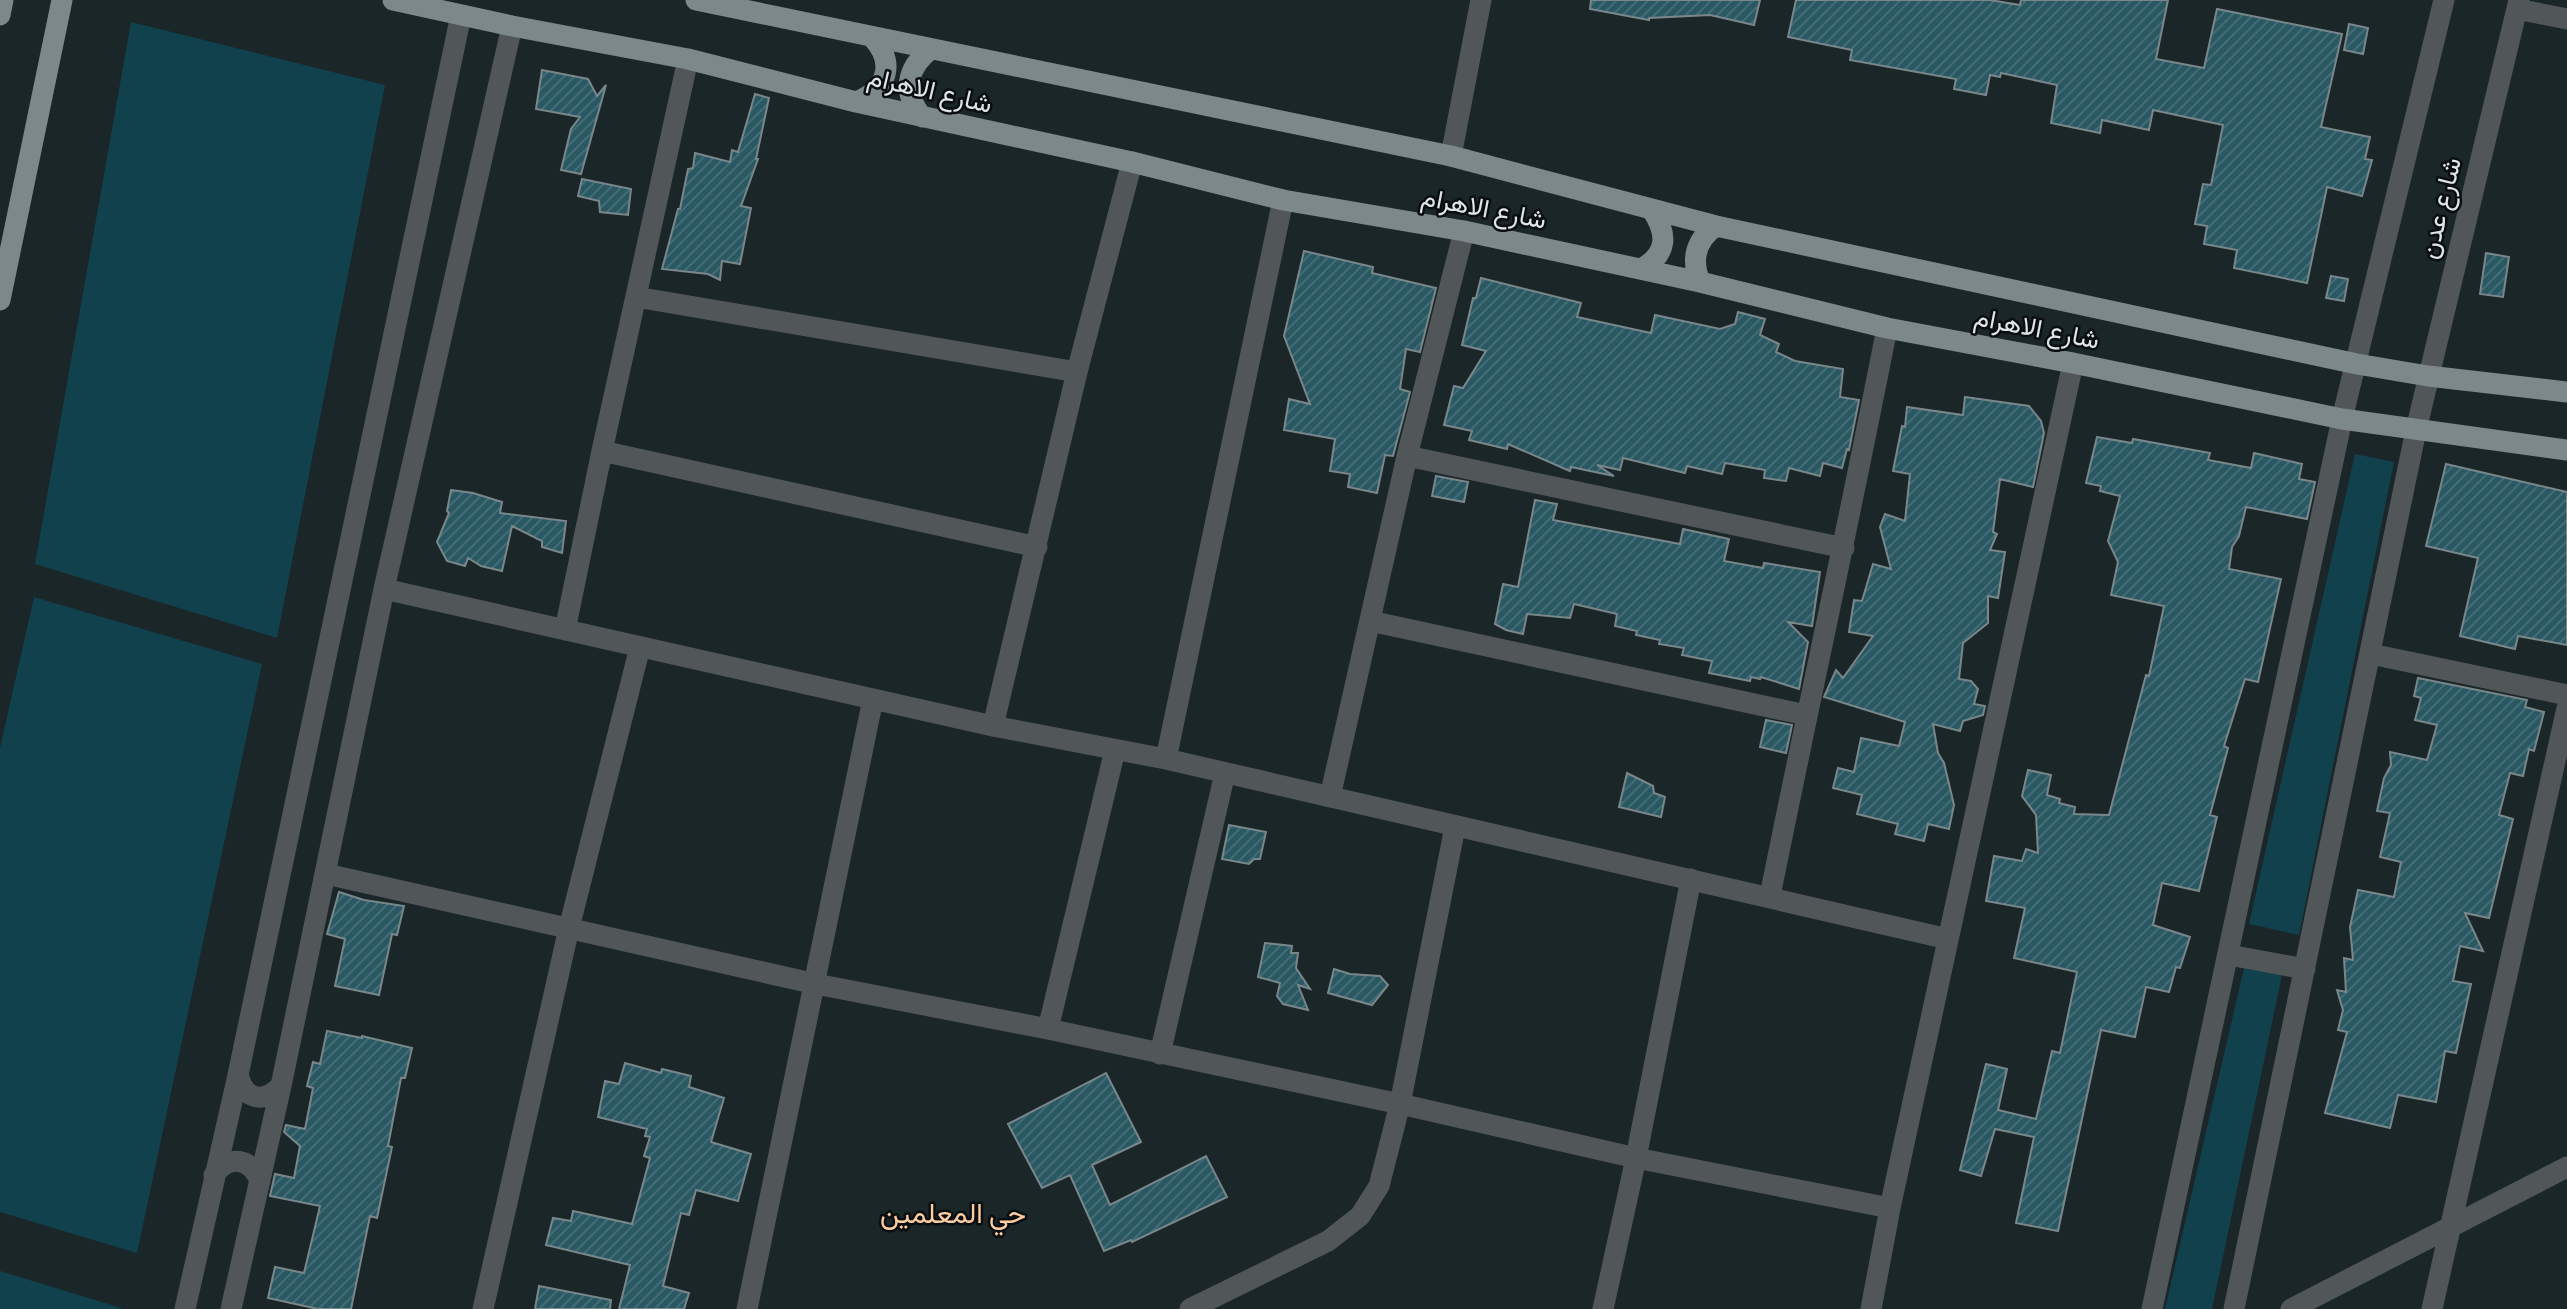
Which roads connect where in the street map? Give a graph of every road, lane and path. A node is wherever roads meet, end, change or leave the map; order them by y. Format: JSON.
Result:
{"nodes":[{"id":1,"x":3,"y":0,"type":"edge"},
{"id":2,"x":62,"y":0,"type":"edge"},
{"id":3,"x":393,"y":0,"type":"edge"},
{"id":4,"x":696,"y":0,"type":"edge"},
{"id":5,"x":1481,"y":0,"type":"edge"},
{"id":6,"x":2444,"y":0,"type":"edge"},
{"id":7,"x":2518,"y":5,"type":"edge"},
{"id":8,"x":0,"y":15,"type":"edge"},
{"id":9,"x":461,"y":15,"type":"junction"},
{"id":10,"x":2567,"y":19,"type":"edge"},
{"id":11,"x":512,"y":26,"type":"junction"},
{"id":12,"x":872,"y":37,"type":"junction"},
{"id":13,"x":931,"y":49,"type":"junction"},
{"id":14,"x":688,"y":59,"type":"junction"},
{"id":15,"x":856,"y":102,"type":"junction"},
{"id":16,"x":922,"y":117,"type":"junction"},
{"id":17,"x":1451,"y":156,"type":"junction"},
{"id":18,"x":1132,"y":162,"type":"junction"},
{"id":19,"x":1283,"y":200,"type":"junction"},
{"id":20,"x":1652,"y":210,"type":"junction"},
{"id":21,"x":1716,"y":226,"type":"junction"},
{"id":22,"x":1464,"y":231,"type":"junction"},
{"id":23,"x":1641,"y":269,"type":"junction"},
{"id":24,"x":1700,"y":282,"type":"junction"},
{"id":25,"x":636,"y":297,"type":"junction"},
{"id":26,"x":0,"y":300,"type":"edge"},
{"id":27,"x":1887,"y":328,"type":"junction"},
{"id":28,"x":2073,"y":363,"type":"junction"},
{"id":29,"x":2357,"y":364,"type":"junction"},
{"id":30,"x":1077,"y":372,"type":"junction"},
{"id":31,"x":2428,"y":376,"type":"junction"},
{"id":32,"x":2567,"y":392,"type":"edge"},
{"id":33,"x":2342,"y":419,"type":"junction"},
{"id":34,"x":2416,"y":430,"type":"junction"},
{"id":35,"x":2567,"y":450,"type":"edge"},
{"id":36,"x":602,"y":451,"type":"junction"},
{"id":37,"x":1407,"y":456,"type":"junction"},
{"id":38,"x":1037,"y":547,"type":"junction"},
{"id":39,"x":1844,"y":548,"type":"junction"},
{"id":40,"x":384,"y":589,"type":"junction"},
{"id":41,"x":1370,"y":621,"type":"junction"},
{"id":42,"x":565,"y":630,"type":"junction"},
{"id":43,"x":640,"y":648,"type":"junction"},
{"id":44,"x":2371,"y":654,"type":"junction"},
{"id":45,"x":2567,"y":695,"type":"edge"},
{"id":46,"x":873,"y":699,"type":"junction"},
{"id":47,"x":2567,"y":708,"type":"edge"},
{"id":48,"x":1806,"y":715,"type":"junction"},
{"id":49,"x":993,"y":726,"type":"junction"},
{"id":50,"x":1115,"y":750,"type":"junction"},
{"id":51,"x":1166,"y":759,"type":"junction"},
{"id":52,"x":1225,"y":773,"type":"junction"},
{"id":53,"x":1329,"y":797,"type":"junction"},
{"id":54,"x":1455,"y":827,"type":"junction"},
{"id":55,"x":326,"y":874,"type":"junction"},
{"id":56,"x":1691,"y":879,"type":"junction"},
{"id":57,"x":1770,"y":896,"type":"junction"},
{"id":58,"x":569,"y":928,"type":"junction"},
{"id":59,"x":1948,"y":939,"type":"junction"},
{"id":60,"x":2229,"y":955,"type":"junction"},
{"id":61,"x":2305,"y":969,"type":"junction"},
{"id":62,"x":816,"y":984,"type":"junction"},
{"id":63,"x":1048,"y":1029,"type":"junction"},
{"id":64,"x":1160,"y":1054,"type":"junction"},
{"id":65,"x":238,"y":1075,"type":"junction"},
{"id":66,"x":281,"y":1086,"type":"junction"},
{"id":67,"x":1400,"y":1104,"type":"junction"},
{"id":68,"x":1636,"y":1158,"type":"junction"},
{"id":69,"x":2567,"y":1167,"type":"edge"},
{"id":70,"x":214,"y":1175,"type":"junction"},
{"id":71,"x":260,"y":1181,"type":"junction"},
{"id":72,"x":1890,"y":1208,"type":"junction"},
{"id":73,"x":2451,"y":1228,"type":"junction"},
{"id":74,"x":185,"y":1309,"type":"edge"},
{"id":75,"x":231,"y":1309,"type":"edge"},
{"id":76,"x":482,"y":1309,"type":"edge"},
{"id":77,"x":747,"y":1309,"type":"edge"},
{"id":78,"x":1191,"y":1309,"type":"edge"},
{"id":79,"x":1603,"y":1309,"type":"edge"},
{"id":80,"x":1871,"y":1309,"type":"edge"},
{"id":81,"x":2152,"y":1309,"type":"edge"},
{"id":82,"x":2234,"y":1309,"type":"edge"},
{"id":83,"x":2291,"y":1309,"type":"edge"},
{"id":84,"x":2432,"y":1309,"type":"edge"}],
"edges":[{"from":1,"to":8,"type":"main road"},
{"from":2,"to":26,"type":"main road"},
{"from":3,"to":9,"type":"main road","name":"شارع الاهرام"},
{"from":4,"to":12,"type":"main road","name":"شارع الاهرام"},
{"from":5,"to":17,"type":"street"},
{"from":6,"to":29,"type":"street","name":"شارع عدن"},
{"from":7,"to":10,"type":"street"},
{"from":7,"to":31,"type":"street","name":"شارع عدن"},
{"from":9,"to":11,"type":"main road","name":"شارع الاهرام"},
{"from":9,"to":65,"type":"street"},
{"from":11,"to":14,"type":"main road","name":"شارع الاهرام"},
{"from":11,"to":40,"type":"street"},
{"from":12,"to":13,"type":"main road","name":"شارع الاهرام"},
{"from":12,"to":15,"type":"main road"},
{"from":13,"to":16,"type":"main road"},
{"from":13,"to":17,"type":"main road","name":"شارع الاهرام"},
{"from":14,"to":15,"type":"main road","name":"شارع الاهرام"},
{"from":14,"to":25,"type":"street"},
{"from":15,"to":16,"type":"main road","name":"شارع الاهرام"},
{"from":16,"to":18,"type":"main road","name":"شارع الاهرام"},
{"from":17,"to":20,"type":"main road","name":"شارع الاهرام"},
{"from":18,"to":19,"type":"main road","name":"شارع الاهرام"},
{"from":18,"to":30,"type":"street"},
{"from":19,"to":22,"type":"main road","name":"شارع الاهرام"},
{"from":19,"to":51,"type":"street"},
{"from":20,"to":21,"type":"main road","name":"شارع الاهرام"},
{"from":20,"to":23,"type":"main road"},
{"from":21,"to":24,"type":"main road"},
{"from":21,"to":29,"type":"main road","name":"شارع الاهرام"},
{"from":22,"to":23,"type":"main road","name":"شارع الاهرام"},
{"from":22,"to":37,"type":"street"},
{"from":23,"to":24,"type":"main road","name":"شارع الاهرام"},
{"from":24,"to":27,"type":"main road","name":"شارع الاهرام"},
{"from":25,"to":30,"type":"street"},
{"from":25,"to":36,"type":"street"},
{"from":27,"to":28,"type":"main road","name":"شارع الاهرام"},
{"from":27,"to":39,"type":"street"},
{"from":28,"to":33,"type":"main road","name":"شارع الاهرام"},
{"from":28,"to":59,"type":"street"},
{"from":29,"to":31,"type":"main road","name":"شارع الاهرام"},
{"from":29,"to":33,"type":"street","name":"شارع عدن"},
{"from":30,"to":38,"type":"street"},
{"from":31,"to":32,"type":"main road","name":"شارع الاهرام"},
{"from":31,"to":34,"type":"street","name":"شارع عدن"},
{"from":33,"to":34,"type":"main road","name":"شارع الاهرام"},
{"from":33,"to":60,"type":"street","name":"شارع عدن"},
{"from":34,"to":35,"type":"main road","name":"شارع الاهرام"},
{"from":34,"to":44,"type":"street","name":"شارع عدن"},
{"from":36,"to":38,"type":"street"},
{"from":36,"to":42,"type":"street"},
{"from":37,"to":39,"type":"street"},
{"from":37,"to":41,"type":"street"},
{"from":38,"to":49,"type":"street"},
{"from":39,"to":48,"type":"street"},
{"from":40,"to":42,"type":"street"},
{"from":40,"to":55,"type":"street"},
{"from":41,"to":48,"type":"street"},
{"from":41,"to":53,"type":"street"},
{"from":42,"to":43,"type":"street"},
{"from":43,"to":46,"type":"street"},
{"from":43,"to":58,"type":"street"},
{"from":44,"to":45,"type":"street"},
{"from":44,"to":61,"type":"street","name":"شارع عدن"},
{"from":46,"to":49,"type":"street"},
{"from":46,"to":62,"type":"street"},
{"from":47,"to":73,"type":"street"},
{"from":48,"to":57,"type":"street"},
{"from":49,"to":50,"type":"street"},
{"from":50,"to":51,"type":"street"},
{"from":50,"to":63,"type":"street"},
{"from":51,"to":52,"type":"street"},
{"from":52,"to":53,"type":"street"},
{"from":52,"to":64,"type":"street"},
{"from":53,"to":54,"type":"street"},
{"from":54,"to":56,"type":"street"},
{"from":54,"to":67,"type":"street"},
{"from":55,"to":58,"type":"street"},
{"from":55,"to":66,"type":"street"},
{"from":56,"to":57,"type":"street"},
{"from":56,"to":68,"type":"street"},
{"from":57,"to":59,"type":"street"},
{"from":58,"to":62,"type":"street"},
{"from":58,"to":76,"type":"street"},
{"from":59,"to":72,"type":"street"},
{"from":60,"to":61,"type":"street"},
{"from":60,"to":81,"type":"street","name":"شارع عدن"},
{"from":61,"to":82,"type":"street","name":"شارع عدن"},
{"from":62,"to":63,"type":"street"},
{"from":62,"to":77,"type":"street"},
{"from":63,"to":64,"type":"street"},
{"from":64,"to":67,"type":"street"},
{"from":65,"to":66,"type":"street"},
{"from":65,"to":70,"type":"street"},
{"from":66,"to":71,"type":"street"},
{"from":67,"to":68,"type":"street"},
{"from":67,"to":78,"type":"street"},
{"from":68,"to":72,"type":"street"},
{"from":68,"to":79,"type":"street"},
{"from":69,"to":73,"type":"street"},
{"from":70,"to":71,"type":"street"},
{"from":70,"to":74,"type":"street"},
{"from":71,"to":75,"type":"street"},
{"from":72,"to":80,"type":"street"},
{"from":73,"to":83,"type":"street"},
{"from":73,"to":84,"type":"street"}]}
